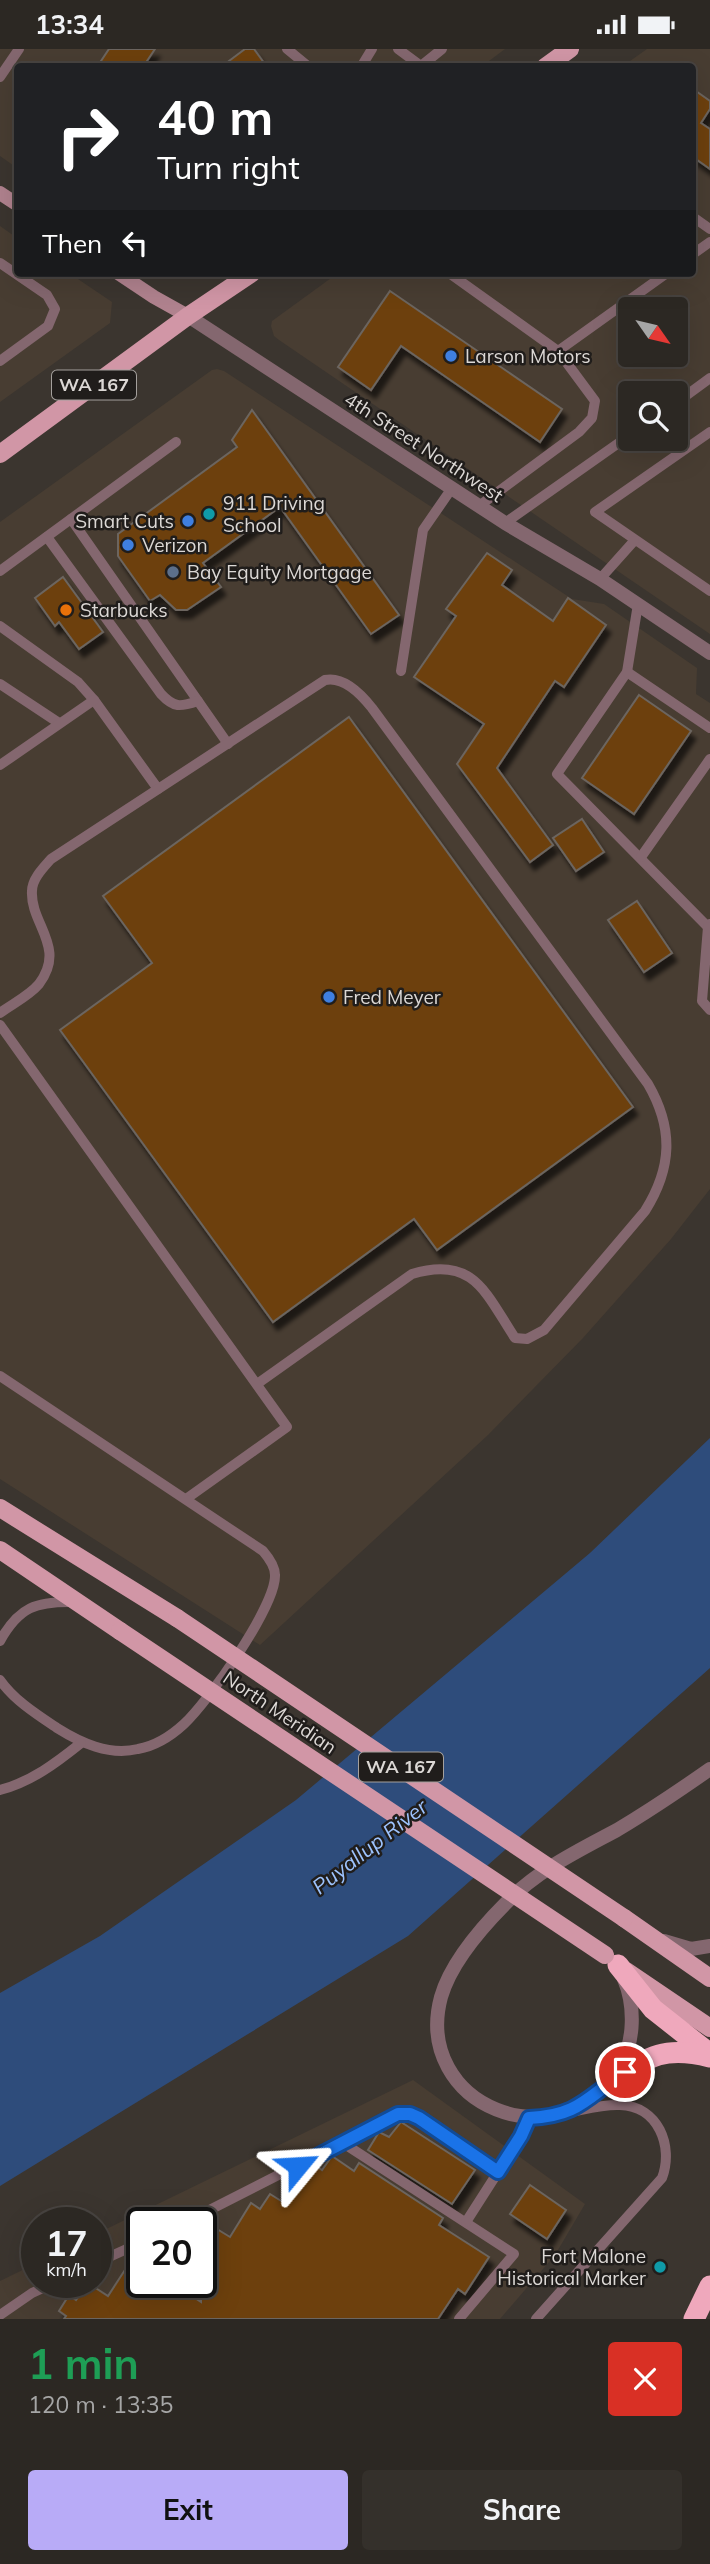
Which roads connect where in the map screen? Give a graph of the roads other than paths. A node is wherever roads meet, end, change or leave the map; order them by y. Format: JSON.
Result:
{"nodes":[{"id":1,"x":19,"y":49,"type":"edge"},
{"id":2,"x":287,"y":49,"type":"edge"},
{"id":3,"x":398,"y":49,"type":"edge"},
{"id":4,"x":442,"y":49,"type":"edge"},
{"id":5,"x":570,"y":49,"type":"edge"},
{"id":6,"x":304,"y":63,"type":"edge"},
{"id":7,"x":418,"y":63,"type":"edge"},
{"id":8,"x":424,"y":63,"type":"edge"},
{"id":9,"x":551,"y":63,"type":"edge"},
{"id":10,"x":0,"y":77,"type":"edge"},
{"id":11,"x":696,"y":218,"type":"edge"},
{"id":12,"x":710,"y":229,"type":"edge"},
{"id":13,"x":21,"y":277,"type":"edge"},
{"id":14,"x":124,"y":277,"type":"edge"},
{"id":15,"x":246,"y":277,"type":"edge"},
{"id":16,"x":455,"y":277,"type":"edge"},
{"id":17,"x":661,"y":277,"type":"edge"},
{"id":18,"x":188,"y":316,"type":"junction"},
{"id":19,"x":558,"y":351,"type":"junction"},
{"id":20,"x":0,"y":361,"type":"edge"},
{"id":21,"x":710,"y":378,"type":"edge"},
{"id":22,"x":688,"y":394,"type":"edge"},
{"id":23,"x":710,"y":432,"type":"edge"},
{"id":24,"x":176,"y":442,"type":"dead end"},
{"id":25,"x":618,"y":443,"type":"edge"},
{"id":26,"x":0,"y":454,"type":"edge"},
{"id":27,"x":452,"y":488,"type":"junction"},
{"id":28,"x":479,"y":506,"type":"junction"},
{"id":29,"x":71,"y":519,"type":"junction"},
{"id":30,"x":505,"y":523,"type":"junction"},
{"id":31,"x":47,"y":537,"type":"junction"},
{"id":32,"x":634,"y":541,"type":"junction"},
{"id":33,"x":0,"y":571,"type":"edge"},
{"id":34,"x":600,"y":579,"type":"junction"},
{"id":35,"x":710,"y":591,"type":"edge"},
{"id":36,"x":638,"y":604,"type":"junction"},
{"id":37,"x":0,"y":626,"type":"edge"},
{"id":38,"x":710,"y":653,"type":"edge"},
{"id":39,"x":401,"y":671,"type":"dead end"},
{"id":40,"x":627,"y":672,"type":"junction"},
{"id":41,"x":0,"y":684,"type":"edge"},
{"id":42,"x":94,"y":699,"type":"junction"},
{"id":43,"x":198,"y":701,"type":"junction"},
{"id":44,"x":59,"y":723,"type":"junction"},
{"id":45,"x":710,"y":728,"type":"edge"},
{"id":46,"x":228,"y":744,"type":"junction"},
{"id":47,"x":710,"y":759,"type":"edge"},
{"id":48,"x":0,"y":765,"type":"edge"},
{"id":49,"x":158,"y":789,"type":"junction"},
{"id":50,"x":641,"y":857,"type":"junction"},
{"id":51,"x":709,"y":925,"type":"edge"},
{"id":52,"x":710,"y":1010,"type":"edge"},
{"id":53,"x":0,"y":1013,"type":"edge"},
{"id":54,"x":0,"y":1025,"type":"edge"},
{"id":55,"x":0,"y":1376,"type":"edge"},
{"id":56,"x":257,"y":1384,"type":"junction"},
{"id":57,"x":186,"y":1499,"type":"junction"},
{"id":58,"x":0,"y":1508,"type":"edge"},
{"id":59,"x":0,"y":1550,"type":"edge"},
{"id":60,"x":76,"y":1602,"type":"junction"},
{"id":61,"x":0,"y":1641,"type":"edge"},
{"id":62,"x":0,"y":1680,"type":"edge"},
{"id":63,"x":81,"y":1743,"type":"junction"},
{"id":64,"x":710,"y":1769,"type":"edge"},
{"id":65,"x":0,"y":1790,"type":"edge"},
{"id":66,"x":648,"y":1933,"type":"junction"},
{"id":67,"x":710,"y":1946,"type":"edge"},
{"id":68,"x":611,"y":1960,"type":"junction"},
{"id":69,"x":710,"y":1977,"type":"edge"},
{"id":70,"x":710,"y":2028,"type":"edge"},
{"id":71,"x":710,"y":2055,"type":"edge"},
{"id":72,"x":610,"y":2082,"type":"junction"},
{"id":73,"x":559,"y":2115,"type":"junction"},
{"id":74,"x":529,"y":2118,"type":"junction"},
{"id":75,"x":344,"y":2143,"type":"junction"},
{"id":76,"x":498,"y":2172,"type":"junction"},
{"id":77,"x":216,"y":2207,"type":"edge"},
{"id":78,"x":466,"y":2222,"type":"junction"},
{"id":79,"x":710,"y":2286,"type":"edge"},
{"id":80,"x":25,"y":2298,"type":"edge"},
{"id":81,"x":710,"y":2304,"type":"edge"},
{"id":82,"x":0,"y":2315,"type":"edge"},
{"id":83,"x":459,"y":2319,"type":"edge"},
{"id":84,"x":536,"y":2319,"type":"edge"},
{"id":85,"x":694,"y":2319,"type":"edge"},
{"id":86,"x":700,"y":2319,"type":"edge"}],
"edges":[{"from":1,"to":10,"type":"lane"},
{"from":2,"to":6,"type":"lane"},
{"from":3,"to":7,"type":"lane"},
{"from":4,"to":8,"type":"lane"},
{"from":5,"to":9,"type":"main road"},
{"from":11,"to":12,"type":"lane"},
{"from":13,"to":20,"type":"lane"},
{"from":14,"to":18,"type":"main road","name":"4th Street Northwest"},
{"from":15,"to":18,"type":"main road","number":"WA 167"},
{"from":16,"to":19,"type":"lane"},
{"from":17,"to":19,"type":"lane"},
{"from":18,"to":26,"type":"main road","number":"WA 167"},
{"from":18,"to":27,"type":"street","name":"4th Street Northwest"},
{"from":19,"to":28,"type":"lane"},
{"from":21,"to":22,"type":"lane"},
{"from":23,"to":32,"type":"lane"},
{"from":24,"to":29,"type":"lane"},
{"from":25,"to":30,"type":"lane"},
{"from":27,"to":28,"type":"street","name":"4th Street Northwest"},
{"from":27,"to":39,"type":"lane"},
{"from":28,"to":30,"type":"street","name":"4th Street Northwest"},
{"from":29,"to":31,"type":"lane"},
{"from":29,"to":43,"type":"lane"},
{"from":30,"to":34,"type":"street","name":"4th Street Northwest"},
{"from":31,"to":33,"type":"lane"},
{"from":31,"to":43,"type":"lane"},
{"from":32,"to":34,"type":"lane"},
{"from":32,"to":35,"type":"lane"},
{"from":34,"to":36,"type":"street","name":"4th Street Northwest"},
{"from":36,"to":38,"type":"street","name":"4th Street Northwest"},
{"from":36,"to":40,"type":"lane"},
{"from":37,"to":42,"type":"lane"},
{"from":40,"to":45,"type":"lane"},
{"from":40,"to":50,"type":"lane"},
{"from":41,"to":44,"type":"lane"},
{"from":42,"to":44,"type":"lane"},
{"from":42,"to":49,"type":"lane"},
{"from":43,"to":46,"type":"lane"},
{"from":44,"to":48,"type":"lane"},
{"from":46,"to":49,"type":"lane"},
{"from":46,"to":56,"type":"lane"},
{"from":47,"to":50,"type":"lane"},
{"from":49,"to":53,"type":"lane"},
{"from":50,"to":51,"type":"lane"},
{"from":51,"to":52,"type":"lane"},
{"from":54,"to":56,"type":"lane"},
{"from":55,"to":57,"type":"lane"},
{"from":56,"to":57,"type":"lane"},
{"from":57,"to":63,"type":"lane"},
{"from":58,"to":66,"type":"main road","name":"North Meridian","number":"WA 167","bridge":true},
{"from":59,"to":60,"type":"main road","name":"North Meridian","number":"WA 167"},
{"from":60,"to":61,"type":"lane"},
{"from":60,"to":68,"type":"main road","name":"North Meridian","number":"WA 167","bridge":true},
{"from":62,"to":63,"type":"lane"},
{"from":63,"to":65,"type":"lane"},
{"from":64,"to":74,"type":"street"},
{"from":66,"to":67,"type":"street"},
{"from":66,"to":69,"type":"main road","name":"North Meridian","number":"WA 167"},
{"from":68,"to":70,"type":"main road","name":"North Meridian"},
{"from":68,"to":71,"type":"highway","number":"WA 167"},
{"from":68,"to":72,"type":"street"},
{"from":71,"to":72,"type":"highway"},
{"from":72,"to":73,"type":"street"},
{"from":73,"to":74,"type":"street"},
{"from":73,"to":84,"type":"lane"},
{"from":74,"to":76,"type":"lane"},
{"from":75,"to":76,"type":"lane"},
{"from":75,"to":77,"type":"lane"},
{"from":75,"to":78,"type":"lane"},
{"from":76,"to":78,"type":"lane"},
{"from":78,"to":83,"type":"lane"},
{"from":79,"to":85,"type":"highway"},
{"from":80,"to":82,"type":"lane"},
{"from":81,"to":86,"type":"highway"}]}
